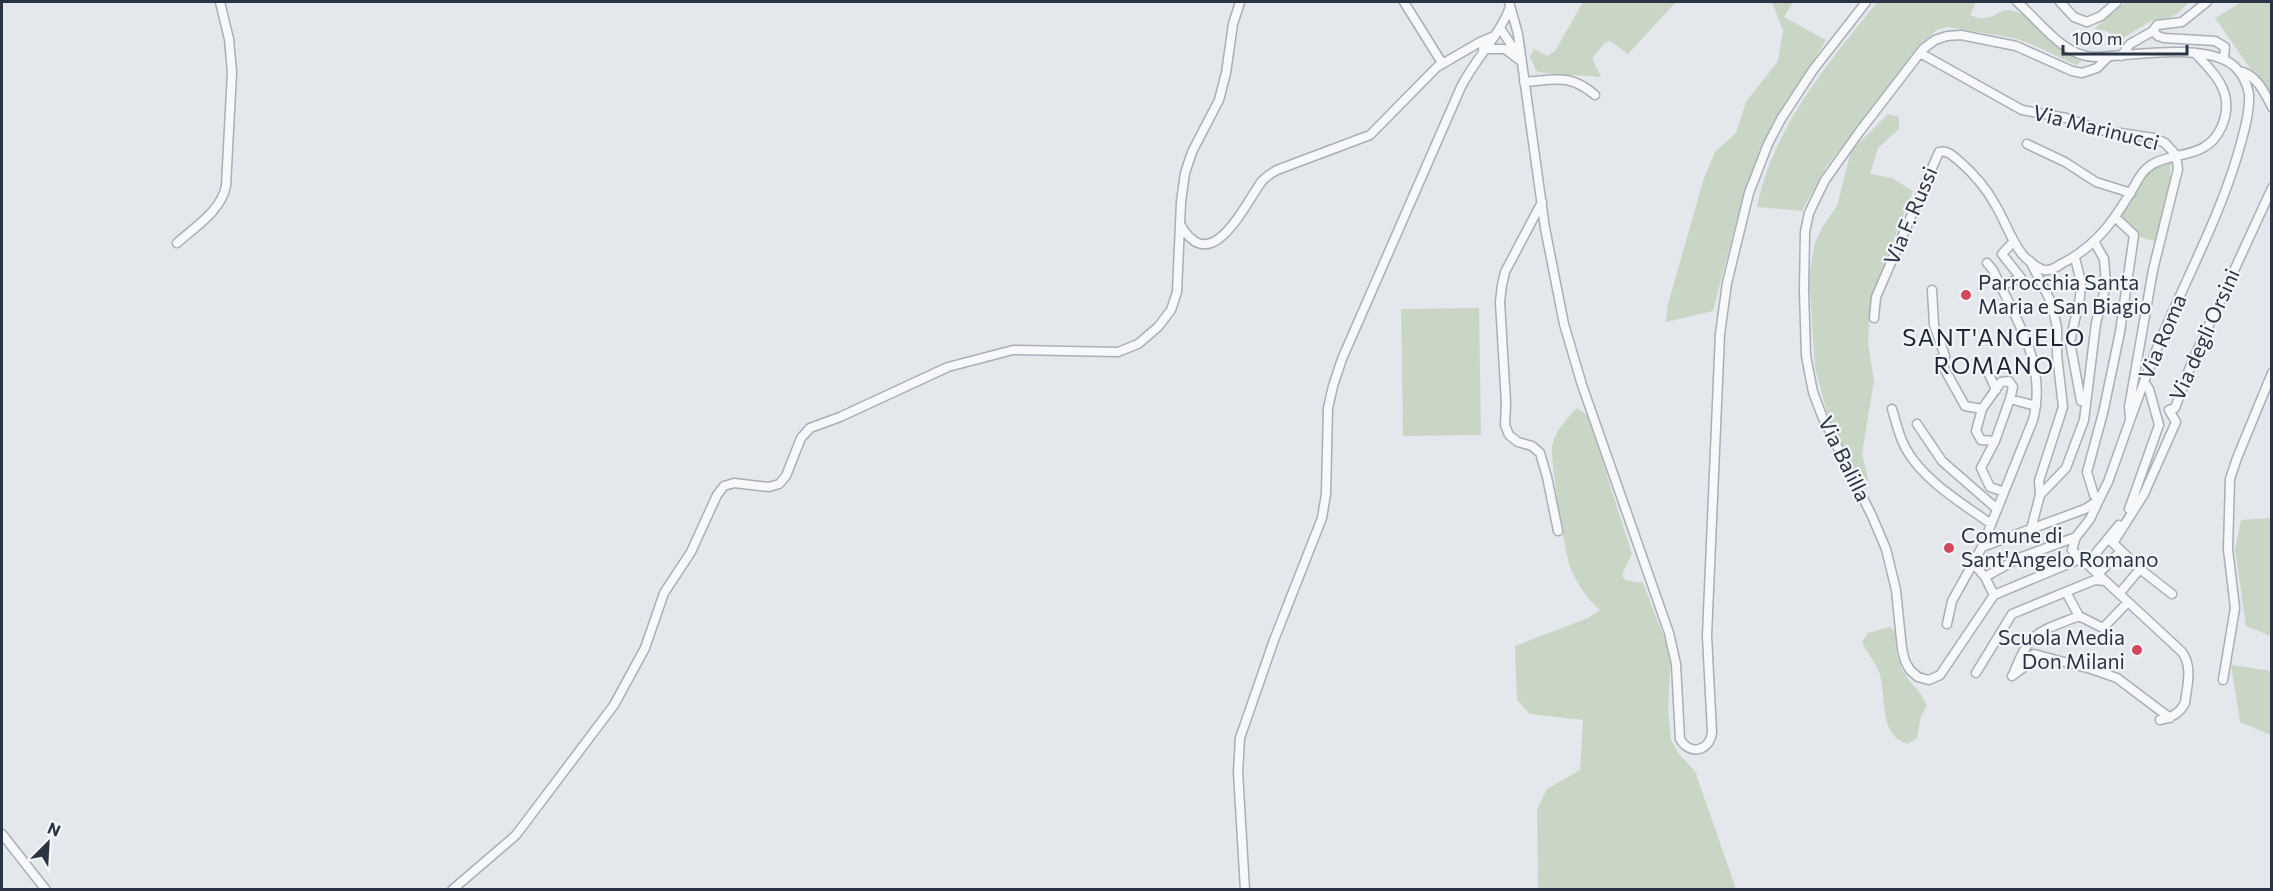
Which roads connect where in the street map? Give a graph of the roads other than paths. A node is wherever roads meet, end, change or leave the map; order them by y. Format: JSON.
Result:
{"nodes":[{"id":1,"x":220,"y":2,"type":"edge"},
{"id":2,"x":1240,"y":2,"type":"edge"},
{"id":3,"x":1404,"y":2,"type":"edge"},
{"id":4,"x":1866,"y":2,"type":"edge"},
{"id":5,"x":2017,"y":2,"type":"edge"},
{"id":6,"x":2060,"y":2,"type":"edge"},
{"id":7,"x":2117,"y":2,"type":"edge"},
{"id":8,"x":2207,"y":2,"type":"edge"},
{"id":9,"x":1510,"y":4,"type":"edge"},
{"id":10,"x":1500,"y":28,"type":"junction"},
{"id":11,"x":2153,"y":31,"type":"junction"},
{"id":12,"x":1493,"y":37,"type":"junction"},
{"id":13,"x":1519,"y":42,"type":"junction"},
{"id":14,"x":1483,"y":49,"type":"junction"},
{"id":15,"x":1920,"y":53,"type":"junction"},
{"id":16,"x":2195,"y":53,"type":"junction"},
{"id":17,"x":2121,"y":56,"type":"junction"},
{"id":18,"x":2108,"y":57,"type":"junction"},
{"id":19,"x":2224,"y":59,"type":"junction"},
{"id":20,"x":1521,"y":61,"type":"junction"},
{"id":21,"x":1442,"y":63,"type":"junction"},
{"id":22,"x":2239,"y":71,"type":"junction"},
{"id":23,"x":1524,"y":82,"type":"junction"},
{"id":24,"x":1595,"y":95,"type":"dead end"},
{"id":25,"x":2271,"y":107,"type":"edge"},
{"id":26,"x":2027,"y":144,"type":"dead end"},
{"id":27,"x":2176,"y":154,"type":"junction"},
{"id":28,"x":2271,"y":188,"type":"edge"},
{"id":29,"x":2131,"y":193,"type":"junction"},
{"id":30,"x":1542,"y":202,"type":"junction"},
{"id":31,"x":2115,"y":217,"type":"junction"},
{"id":32,"x":1179,"y":223,"type":"junction"},
{"id":33,"x":2014,"y":241,"type":"junction"},
{"id":34,"x":177,"y":243,"type":"dead end"},
{"id":35,"x":2095,"y":243,"type":"junction"},
{"id":36,"x":2075,"y":258,"type":"junction"},
{"id":37,"x":2030,"y":261,"type":"junction"},
{"id":38,"x":1987,"y":263,"type":"dead end"},
{"id":39,"x":2000,"y":286,"type":"junction"},
{"id":40,"x":1932,"y":290,"type":"dead end"},
{"id":41,"x":1874,"y":318,"type":"dead end"},
{"id":42,"x":2271,"y":373,"type":"edge"},
{"id":43,"x":1989,"y":374,"type":"dead end"},
{"id":44,"x":2144,"y":382,"type":"junction"},
{"id":45,"x":1996,"y":390,"type":"junction"},
{"id":46,"x":2010,"y":399,"type":"junction"},
{"id":47,"x":2036,"y":406,"type":"junction"},
{"id":48,"x":1892,"y":409,"type":"dead end"},
{"id":49,"x":1982,"y":410,"type":"junction"},
{"id":50,"x":2084,"y":420,"type":"junction"},
{"id":51,"x":2131,"y":421,"type":"junction"},
{"id":52,"x":1917,"y":424,"type":"dead end"},
{"id":53,"x":1995,"y":441,"type":"junction"},
{"id":54,"x":2004,"y":492,"type":"junction"},
{"id":55,"x":2040,"y":495,"type":"junction"},
{"id":56,"x":2099,"y":500,"type":"junction"},
{"id":57,"x":1997,"y":509,"type":"junction"},
{"id":58,"x":1991,"y":524,"type":"junction"},
{"id":59,"x":2031,"y":529,"type":"junction"},
{"id":60,"x":1558,"y":531,"type":"dead end"},
{"id":61,"x":2076,"y":537,"type":"junction"},
{"id":62,"x":2111,"y":541,"type":"junction"},
{"id":63,"x":1982,"y":547,"type":"junction"},
{"id":64,"x":2121,"y":551,"type":"junction"},
{"id":65,"x":2084,"y":561,"type":"junction"},
{"id":66,"x":1973,"y":563,"type":"junction"},
{"id":67,"x":2140,"y":570,"type":"junction"},
{"id":68,"x":1985,"y":577,"type":"junction"},
{"id":69,"x":2102,"y":578,"type":"junction"},
{"id":70,"x":2066,"y":592,"type":"junction"},
{"id":71,"x":2119,"y":594,"type":"junction"},
{"id":72,"x":2172,"y":594,"type":"dead end"},
{"id":73,"x":1994,"y":595,"type":"junction"},
{"id":74,"x":2128,"y":602,"type":"junction"},
{"id":75,"x":2079,"y":616,"type":"junction"},
{"id":76,"x":1947,"y":624,"type":"dead end"},
{"id":77,"x":1976,"y":673,"type":"dead end"},
{"id":78,"x":2223,"y":680,"type":"dead end"},
{"id":79,"x":2170,"y":718,"type":"junction"},
{"id":80,"x":2160,"y":720,"type":"dead end"},
{"id":81,"x":2,"y":834,"type":"edge"},
{"id":82,"x":46,"y":890,"type":"edge"},
{"id":83,"x":452,"y":890,"type":"edge"},
{"id":84,"x":1245,"y":890,"type":"edge"}],
"edges":[{"from":1,"to":34,"type":"street"},
{"from":2,"to":32,"type":"street"},
{"from":3,"to":21,"type":"street"},
{"from":4,"to":30,"type":"street"},
{"from":5,"to":18,"type":"street"},
{"from":6,"to":7,"type":"street"},
{"from":8,"to":11,"type":"street"},
{"from":9,"to":10,"type":"street"},
{"from":9,"to":13,"type":"street"},
{"from":10,"to":12,"type":"street"},
{"from":10,"to":13,"type":"street"},
{"from":10,"to":20,"type":"street"},
{"from":11,"to":17,"type":"street"},
{"from":11,"to":19,"type":"street"},
{"from":12,"to":14,"type":"street"},
{"from":12,"to":21,"type":"street"},
{"from":13,"to":20,"type":"street"},
{"from":14,"to":20,"type":"street"},
{"from":14,"to":84,"type":"street"},
{"from":15,"to":18,"type":"street"},
{"from":15,"to":27,"type":"street","name":"Via Marinucci"},
{"from":15,"to":73,"type":"street","name":"Via Balilla"},
{"from":16,"to":17,"type":"street"},
{"from":16,"to":19,"type":"street"},
{"from":16,"to":27,"type":"street","name":"Via Marinucci"},
{"from":17,"to":18,"type":"street"},
{"from":19,"to":22,"type":"street"},
{"from":20,"to":23,"type":"street"},
{"from":21,"to":32,"type":"street"},
{"from":22,"to":25,"type":"street"},
{"from":22,"to":44,"type":"street","name":"Via Roma"},
{"from":23,"to":24,"type":"street"},
{"from":23,"to":30,"type":"street"},
{"from":26,"to":29,"type":"street"},
{"from":27,"to":29,"type":"street"},
{"from":27,"to":51,"type":"street"},
{"from":28,"to":62,"type":"street","name":"Via degli Orsini"},
{"from":29,"to":31,"type":"street"},
{"from":30,"to":60,"type":"street"},
{"from":31,"to":35,"type":"street"},
{"from":31,"to":56,"type":"street"},
{"from":32,"to":83,"type":"street"},
{"from":33,"to":37,"type":"street","name":"Via F. Russi"},
{"from":33,"to":39,"type":"street"},
{"from":33,"to":41,"type":"street","name":"Via F. Russi"},
{"from":35,"to":36,"type":"street"},
{"from":35,"to":50,"type":"street"},
{"from":36,"to":37,"type":"street"},
{"from":36,"to":50,"type":"street"},
{"from":37,"to":55,"type":"street","name":"Via F. Russi"},
{"from":38,"to":39,"type":"street"},
{"from":39,"to":47,"type":"street"},
{"from":40,"to":49,"type":"street"},
{"from":42,"to":78,"type":"street"},
{"from":43,"to":45,"type":"street"},
{"from":44,"to":51,"type":"street","name":"Via Roma"},
{"from":44,"to":62,"type":"street"},
{"from":45,"to":46,"type":"street"},
{"from":45,"to":49,"type":"street"},
{"from":46,"to":47,"type":"street"},
{"from":46,"to":53,"type":"street"},
{"from":47,"to":54,"type":"street"},
{"from":48,"to":58,"type":"street"},
{"from":49,"to":53,"type":"street"},
{"from":50,"to":55,"type":"street"},
{"from":51,"to":56,"type":"street","name":"Via Roma"},
{"from":52,"to":57,"type":"street"},
{"from":53,"to":54,"type":"street"},
{"from":54,"to":57,"type":"street"},
{"from":55,"to":59,"type":"street","name":"Via F. Russi"},
{"from":56,"to":59,"type":"street"},
{"from":56,"to":61,"type":"street","name":"Via Roma"},
{"from":57,"to":58,"type":"street"},
{"from":58,"to":63,"type":"street"},
{"from":59,"to":63,"type":"street"},
{"from":61,"to":65,"type":"street"},
{"from":61,"to":68,"type":"street"},
{"from":62,"to":64,"type":"street"},
{"from":62,"to":65,"type":"street"},
{"from":63,"to":66,"type":"street"},
{"from":64,"to":67,"type":"street"},
{"from":64,"to":69,"type":"street"},
{"from":65,"to":69,"type":"street"},
{"from":65,"to":73,"type":"street"},
{"from":66,"to":68,"type":"street"},
{"from":66,"to":76,"type":"street"},
{"from":67,"to":71,"type":"street"},
{"from":67,"to":72,"type":"street"},
{"from":68,"to":73,"type":"street"},
{"from":69,"to":70,"type":"street"},
{"from":69,"to":71,"type":"street"},
{"from":70,"to":75,"type":"street"},
{"from":70,"to":77,"type":"street"},
{"from":71,"to":74,"type":"street"},
{"from":74,"to":75,"type":"street"},
{"from":74,"to":79,"type":"street"},
{"from":75,"to":79,"type":"street"},
{"from":79,"to":80,"type":"street"},
{"from":81,"to":82,"type":"street"}]}
